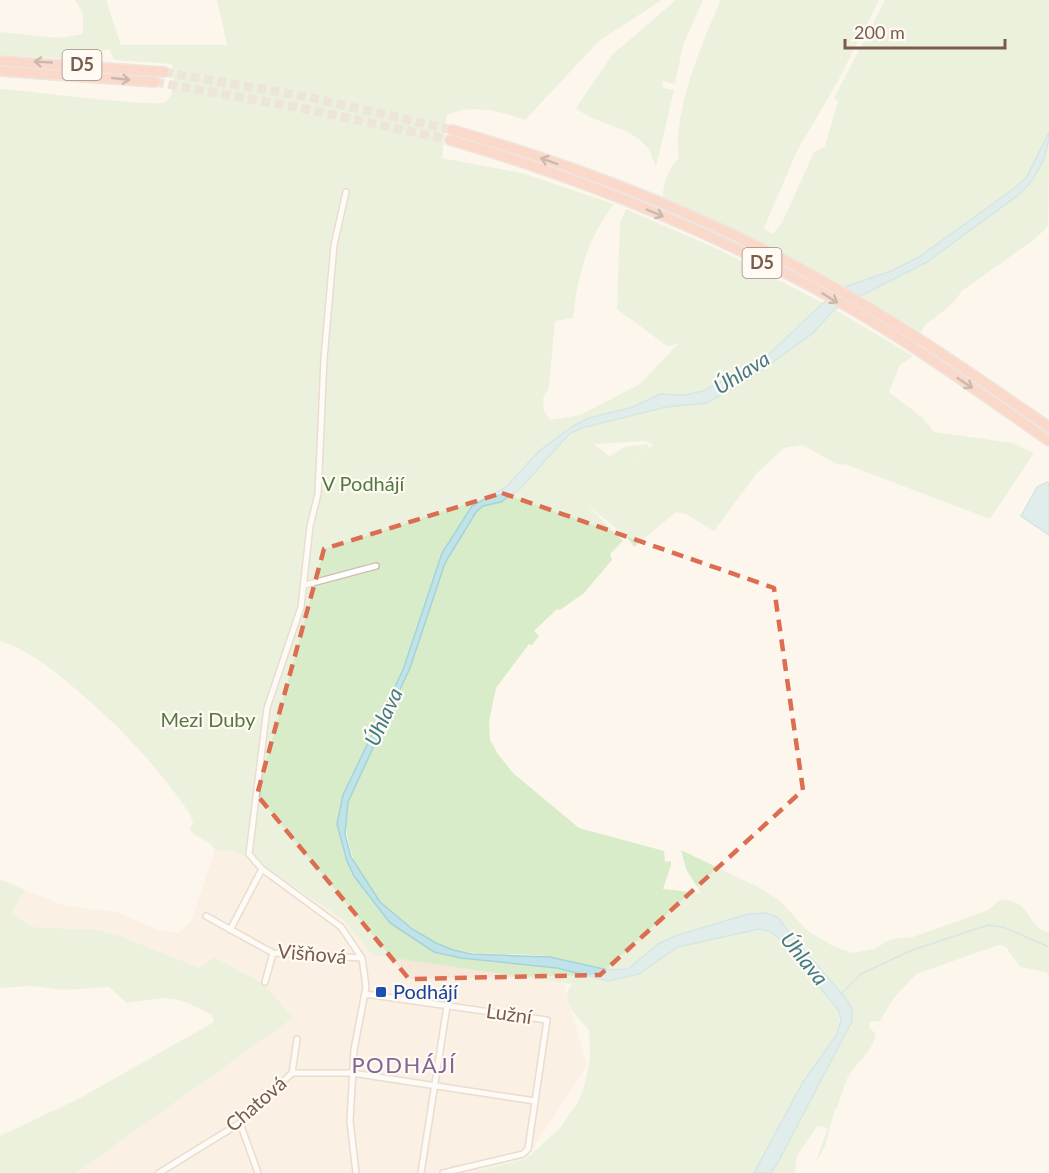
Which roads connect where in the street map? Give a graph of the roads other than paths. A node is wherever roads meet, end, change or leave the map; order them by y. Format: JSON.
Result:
{"nodes":[{"id":1,"x":0,"y":61,"type":"edge"},
{"id":2,"x":0,"y":71,"type":"edge"},
{"id":3,"x":164,"y":72,"type":"tunnel mouth"},
{"id":4,"x":155,"y":82,"type":"tunnel mouth"},
{"id":5,"x":452,"y":130,"type":"tunnel mouth"},
{"id":6,"x":450,"y":140,"type":"tunnel mouth"},
{"id":7,"x":346,"y":192,"type":"dead end"},
{"id":8,"x":1049,"y":427,"type":"edge"},
{"id":9,"x":1049,"y":441,"type":"edge"},
{"id":10,"x":376,"y":566,"type":"dead end"},
{"id":11,"x":304,"y":585,"type":"junction"},
{"id":12,"x":262,"y":869,"type":"junction"},
{"id":13,"x":206,"y":916,"type":"dead end"},
{"id":14,"x":230,"y":930,"type":"junction"},
{"id":15,"x":273,"y":952,"type":"junction"},
{"id":16,"x":362,"y":958,"type":"junction"},
{"id":17,"x":265,"y":982,"type":"dead end"},
{"id":18,"x":365,"y":994,"type":"junction"},
{"id":19,"x":447,"y":1006,"type":"junction"},
{"id":20,"x":297,"y":1039,"type":"dead end"},
{"id":21,"x":292,"y":1072,"type":"junction"},
{"id":22,"x":352,"y":1073,"type":"junction"},
{"id":23,"x":435,"y":1086,"type":"junction"},
{"id":24,"x":535,"y":1101,"type":"junction"},
{"id":25,"x":240,"y":1123,"type":"junction"},
{"id":26,"x":159,"y":1173,"type":"edge"},
{"id":27,"x":258,"y":1173,"type":"edge"},
{"id":28,"x":356,"y":1173,"type":"edge"},
{"id":29,"x":421,"y":1173,"type":"edge"},
{"id":30,"x":443,"y":1173,"type":"edge"}],
"edges":[{"from":3,"to":1,"type":"highway","number":"D5","one_way":true},
{"from":2,"to":4,"type":"highway","number":"D5","one_way":true},
{"from":8,"to":5,"type":"highway","number":"D5","one_way":true},
{"from":6,"to":9,"type":"highway","number":"D5","one_way":true},
{"from":7,"to":11,"type":"street"},
{"from":10,"to":11,"type":"street"},
{"from":11,"to":12,"type":"street"},
{"from":12,"to":14,"type":"street"},
{"from":12,"to":16,"type":"street"},
{"from":13,"to":14,"type":"street","name":"Višňová"},
{"from":14,"to":15,"type":"street","name":"Višňová"},
{"from":15,"to":16,"type":"street","name":"Višňová"},
{"from":15,"to":17,"type":"street"},
{"from":16,"to":18,"type":"street"},
{"from":18,"to":19,"type":"street","name":"Lužní"},
{"from":18,"to":22,"type":"street"},
{"from":19,"to":23,"type":"street"},
{"from":19,"to":24,"type":"street","name":"Lužní"},
{"from":20,"to":21,"type":"street"},
{"from":21,"to":22,"type":"street"},
{"from":21,"to":25,"type":"street","name":"Chatová"},
{"from":22,"to":23,"type":"street"},
{"from":22,"to":28,"type":"street"},
{"from":23,"to":24,"type":"street"},
{"from":23,"to":29,"type":"street"},
{"from":24,"to":30,"type":"street"},
{"from":25,"to":26,"type":"street","name":"Chatová"},
{"from":25,"to":27,"type":"street"}]}
